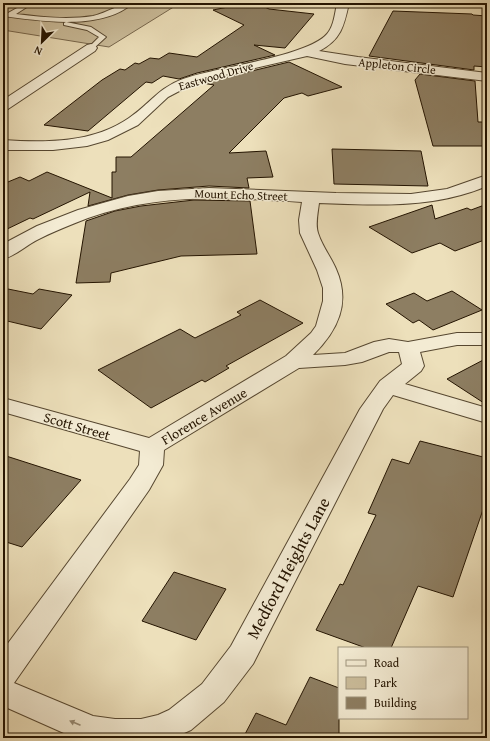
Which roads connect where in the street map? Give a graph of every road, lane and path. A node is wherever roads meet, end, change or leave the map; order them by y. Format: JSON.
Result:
{"nodes":[{"id":1,"x":30,"y":3,"type":"edge"},
{"id":2,"x":130,"y":3,"type":"edge"},
{"id":3,"x":343,"y":3,"type":"edge"},
{"id":4,"x":445,"y":3,"type":"edge"},
{"id":5,"x":487,"y":4,"type":"edge"},
{"id":6,"x":6,"y":14,"type":"edge"},
{"id":7,"x":46,"y":20,"type":"junction"},
{"id":8,"x":91,"y":48,"type":"joint"},
{"id":9,"x":307,"y":52,"type":"junction"},
{"id":10,"x":487,"y":77,"type":"edge"},
{"id":11,"x":3,"y":106,"type":"edge"},
{"id":12,"x":3,"y":145,"type":"edge"},
{"id":13,"x":487,"y":180,"type":"edge"},
{"id":14,"x":311,"y":199,"type":"junction"},
{"id":15,"x":3,"y":253,"type":"edge"},
{"id":16,"x":487,"y":339,"type":"edge"},
{"id":17,"x":408,"y":348,"type":"junction"},
{"id":18,"x":294,"y":361,"type":"junction"},
{"id":19,"x":388,"y":386,"type":"junction"},
{"id":20,"x":3,"y":405,"type":"edge"},
{"id":21,"x":487,"y":416,"type":"edge"},
{"id":22,"x":152,"y":447,"type":"junction"},
{"id":23,"x":3,"y":674,"type":"edge"},
{"id":24,"x":3,"y":692,"type":"edge"}],
"edges":[{"from":1,"to":6,"type":"lane"},
{"from":2,"to":7,"type":"lane"},
{"from":3,"to":9,"type":"street","name":"Eastwood Drive"},
{"from":4,"to":5,"type":"street"},
{"from":6,"to":7,"type":"lane"},
{"from":7,"to":8,"type":"lane"},
{"from":8,"to":11,"type":"street"},
{"from":9,"to":10,"type":"street","name":"Appleton Circle"},
{"from":9,"to":12,"type":"street","name":"Eastwood Drive"},
{"from":13,"to":14,"type":"street","name":"Mount Echo Street"},
{"from":14,"to":15,"type":"street","name":"Mount Echo Street"},
{"from":14,"to":18,"type":"street","name":"Florence Avenue"},
{"from":16,"to":17,"type":"street"},
{"from":17,"to":18,"type":"street"},
{"from":17,"to":19,"type":"street","name":"Medford Heights Lane"},
{"from":18,"to":22,"type":"street","name":"Florence Avenue"},
{"from":19,"to":21,"type":"street"},
{"from":19,"to":24,"type":"street","name":"Medford Heights Lane","one_way":true},
{"from":20,"to":22,"type":"street","name":"Scott Street"},
{"from":22,"to":23,"type":"street","name":"Florence Avenue"}]}
